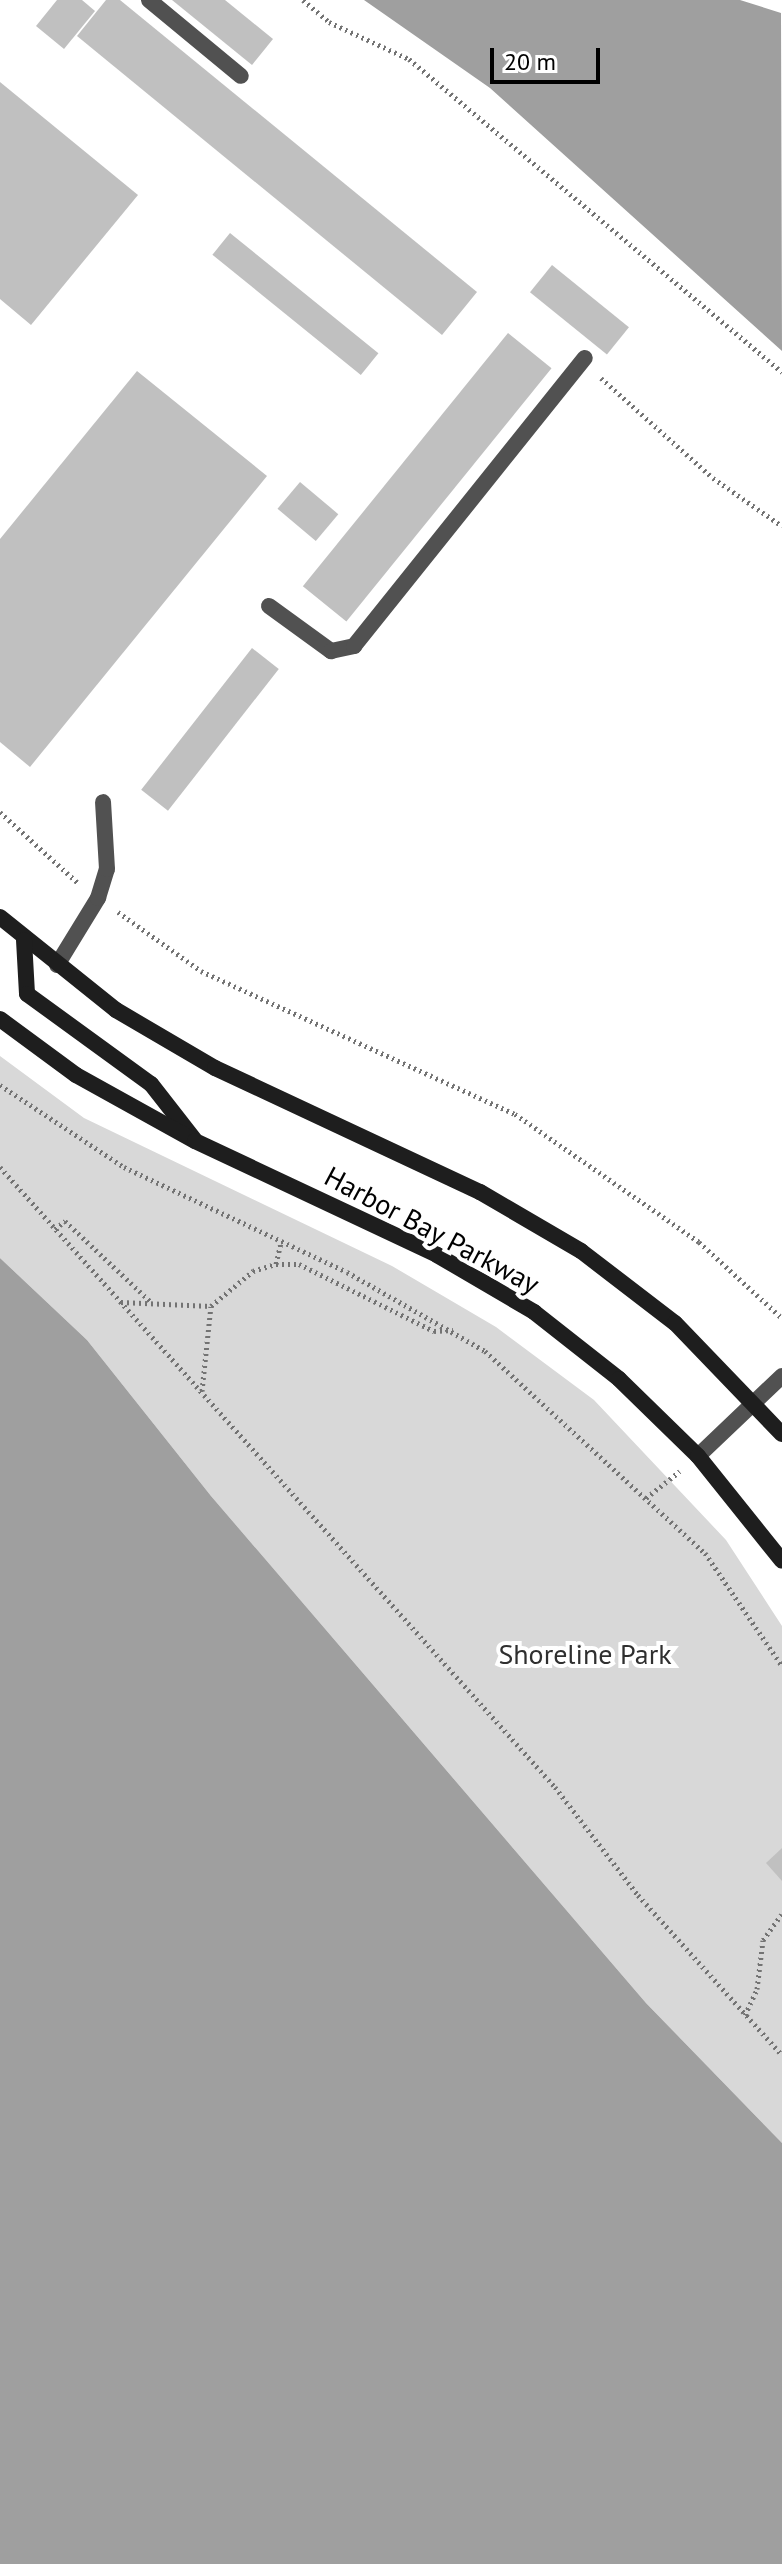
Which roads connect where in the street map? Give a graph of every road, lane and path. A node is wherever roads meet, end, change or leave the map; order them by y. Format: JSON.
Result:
{"nodes":[{"id":1,"x":149,"y":0,"type":"edge"},
{"id":2,"x":303,"y":0,"type":"edge"},
{"id":3,"x":241,"y":76,"type":"dead end"},
{"id":4,"x":582,"y":362,"type":"joint"},
{"id":5,"x":782,"y":372,"type":"edge"},
{"id":6,"x":782,"y":526,"type":"edge"},
{"id":7,"x":269,"y":606,"type":"dead end"},
{"id":8,"x":103,"y":802,"type":"dead end"},
{"id":9,"x":0,"y":812,"type":"edge"},
{"id":10,"x":98,"y":898,"type":"junction"},
{"id":11,"x":0,"y":917,"type":"edge"},
{"id":12,"x":24,"y":940,"type":"junction"},
{"id":13,"x":57,"y":965,"type":"junction"},
{"id":14,"x":0,"y":1019,"type":"edge"},
{"id":15,"x":0,"y":1085,"type":"edge"},
{"id":16,"x":195,"y":1141,"type":"junction"},
{"id":17,"x":0,"y":1167,"type":"edge"},
{"id":18,"x":55,"y":1229,"type":"junction"},
{"id":19,"x":281,"y":1243,"type":"junction"},
{"id":20,"x":276,"y":1264,"type":"junction"},
{"id":21,"x":120,"y":1302,"type":"junction"},
{"id":22,"x":152,"y":1303,"type":"junction"},
{"id":23,"x":211,"y":1306,"type":"junction"},
{"id":24,"x":782,"y":1318,"type":"edge"},
{"id":25,"x":455,"y":1330,"type":"junction"},
{"id":26,"x":782,"y":1376,"type":"edge"},
{"id":27,"x":202,"y":1392,"type":"junction"},
{"id":28,"x":755,"y":1402,"type":"junction"},
{"id":29,"x":782,"y":1434,"type":"edge"},
{"id":30,"x":698,"y":1456,"type":"junction"},
{"id":31,"x":646,"y":1498,"type":"junction"},
{"id":32,"x":782,"y":1561,"type":"edge"},
{"id":33,"x":782,"y":1666,"type":"edge"},
{"id":34,"x":782,"y":1914,"type":"edge"},
{"id":35,"x":745,"y":2015,"type":"junction"},
{"id":36,"x":782,"y":2055,"type":"edge"}],
"edges":[{"from":1,"to":3,"type":"lane"},
{"from":2,"to":5,"type":"path"},
{"from":4,"to":6,"type":"path"},
{"from":4,"to":7,"type":"lane"},
{"from":8,"to":10,"type":"lane"},
{"from":9,"to":10,"type":"path"},
{"from":10,"to":13,"type":"lane"},
{"from":10,"to":24,"type":"path"},
{"from":11,"to":12,"type":"main road","name":"Harbor Bay Parkway"},
{"from":12,"to":13,"type":"main road","name":"Harbor Bay Parkway"},
{"from":12,"to":16,"type":"main road"},
{"from":13,"to":28,"type":"main road","name":"Harbor Bay Parkway"},
{"from":14,"to":16,"type":"main road","name":"Harbor Bay Parkway"},
{"from":15,"to":19,"type":"path"},
{"from":16,"to":30,"type":"main road","name":"Harbor Bay Parkway"},
{"from":17,"to":18,"type":"path"},
{"from":18,"to":21,"type":"path"},
{"from":18,"to":22,"type":"path"},
{"from":19,"to":20,"type":"path"},
{"from":19,"to":25,"type":"path"},
{"from":20,"to":23,"type":"path"},
{"from":20,"to":25,"type":"path"},
{"from":21,"to":22,"type":"path"},
{"from":21,"to":27,"type":"path"},
{"from":22,"to":23,"type":"path"},
{"from":23,"to":27,"type":"path"},
{"from":25,"to":31,"type":"path"},
{"from":26,"to":28,"type":"lane"},
{"from":27,"to":35,"type":"path"},
{"from":28,"to":29,"type":"main road","name":"Harbor Bay Parkway"},
{"from":28,"to":30,"type":"lane"},
{"from":30,"to":31,"type":"path"},
{"from":30,"to":32,"type":"main road","name":"Harbor Bay Parkway"},
{"from":31,"to":33,"type":"path"},
{"from":34,"to":35,"type":"path"},
{"from":35,"to":36,"type":"path"}]}
